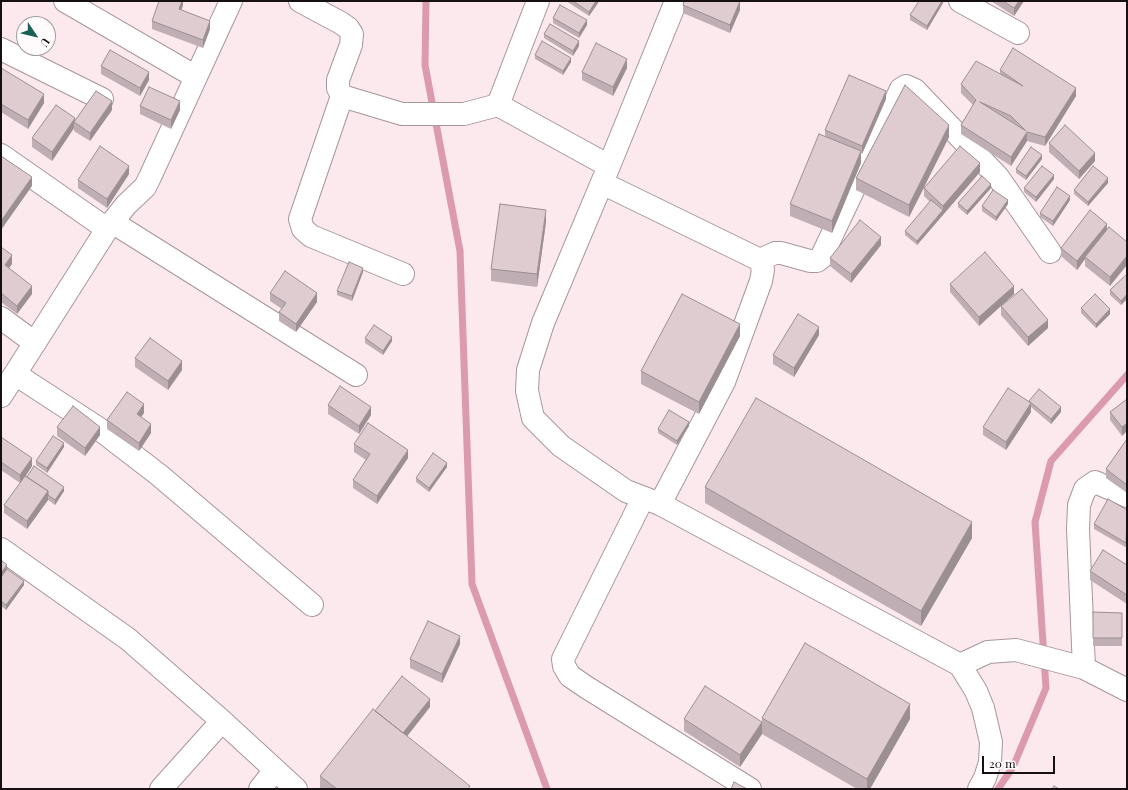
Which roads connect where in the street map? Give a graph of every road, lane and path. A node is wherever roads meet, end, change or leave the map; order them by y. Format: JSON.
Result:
{"nodes":[{"id":1,"x":65,"y":1,"type":"edge"},
{"id":2,"x":231,"y":1,"type":"edge"},
{"id":3,"x":300,"y":1,"type":"edge"},
{"id":4,"x":538,"y":1,"type":"edge"},
{"id":5,"x":676,"y":1,"type":"edge"},
{"id":6,"x":960,"y":1,"type":"edge"},
{"id":7,"x":1018,"y":33,"type":"dead end"},
{"id":8,"x":1,"y":49,"type":"edge"},
{"id":9,"x":196,"y":77,"type":"junction"},
{"id":10,"x":342,"y":96,"type":"junction"},
{"id":11,"x":102,"y":99,"type":"edge"},
{"id":12,"x":498,"y":105,"type":"junction"},
{"id":13,"x":1,"y":155,"type":"edge"},
{"id":14,"x":606,"y":174,"type":"junction"},
{"id":15,"x":110,"y":225,"type":"junction"},
{"id":16,"x":1050,"y":252,"type":"dead end"},
{"id":17,"x":760,"y":260,"type":"junction"},
{"id":18,"x":403,"y":274,"type":"dead end"},
{"id":19,"x":1,"y":318,"type":"edge"},
{"id":20,"x":35,"y":343,"type":"junction"},
{"id":21,"x":15,"y":374,"type":"junction"},
{"id":22,"x":356,"y":375,"type":"dead end"},
{"id":23,"x":1,"y":396,"type":"edge"},
{"id":24,"x":1127,"y":496,"type":"edge"},
{"id":25,"x":652,"y":501,"type":"junction"},
{"id":26,"x":1,"y":548,"type":"edge"},
{"id":27,"x":312,"y":605,"type":"dead end"},
{"id":28,"x":960,"y":666,"type":"junction"},
{"id":29,"x":1084,"y":668,"type":"junction"},
{"id":30,"x":1127,"y":690,"type":"edge"},
{"id":31,"x":222,"y":721,"type":"junction"},
{"id":32,"x":275,"y":770,"type":"junction"},
{"id":33,"x":161,"y":789,"type":"edge"},
{"id":34,"x":260,"y":789,"type":"edge"},
{"id":35,"x":296,"y":789,"type":"edge"},
{"id":36,"x":750,"y":789,"type":"edge"},
{"id":37,"x":979,"y":789,"type":"edge"}],
"edges":[{"from":1,"to":9,"type":"street"},
{"from":2,"to":9,"type":"street"},
{"from":3,"to":10,"type":"street"},
{"from":4,"to":12,"type":"street"},
{"from":5,"to":14,"type":"street"},
{"from":6,"to":7,"type":"street"},
{"from":8,"to":11,"type":"street"},
{"from":9,"to":15,"type":"street"},
{"from":10,"to":12,"type":"street"},
{"from":10,"to":18,"type":"street"},
{"from":12,"to":14,"type":"street"},
{"from":13,"to":15,"type":"street"},
{"from":14,"to":17,"type":"street"},
{"from":14,"to":25,"type":"street"},
{"from":15,"to":20,"type":"street"},
{"from":15,"to":22,"type":"street"},
{"from":16,"to":17,"type":"street"},
{"from":17,"to":25,"type":"street"},
{"from":19,"to":20,"type":"street"},
{"from":20,"to":21,"type":"street"},
{"from":21,"to":23,"type":"street"},
{"from":21,"to":27,"type":"street"},
{"from":24,"to":29,"type":"street"},
{"from":25,"to":28,"type":"street"},
{"from":25,"to":36,"type":"street"},
{"from":26,"to":31,"type":"street"},
{"from":28,"to":29,"type":"street"},
{"from":28,"to":37,"type":"street"},
{"from":29,"to":30,"type":"street"},
{"from":31,"to":32,"type":"street"},
{"from":31,"to":33,"type":"street"},
{"from":32,"to":34,"type":"street"},
{"from":32,"to":35,"type":"street"}]}
